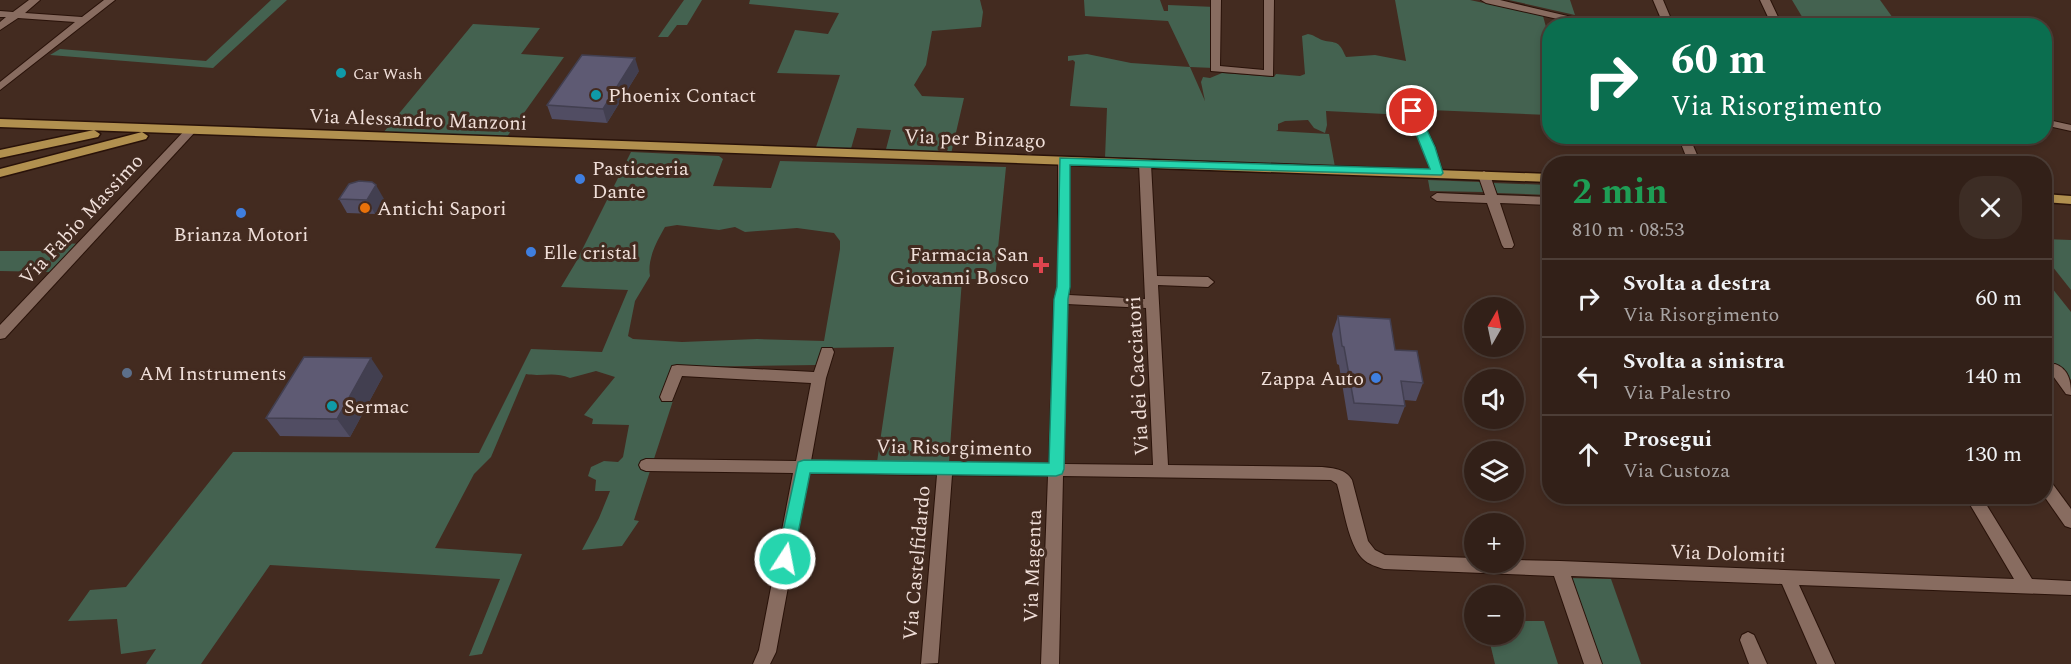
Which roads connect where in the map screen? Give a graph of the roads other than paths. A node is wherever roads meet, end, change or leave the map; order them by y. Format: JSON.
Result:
{"nodes":[{"id":1,"x":35,"y":0,"type":"edge"},
{"id":2,"x":110,"y":0,"type":"edge"},
{"id":3,"x":1216,"y":0,"type":"edge"},
{"id":4,"x":1269,"y":0,"type":"edge"},
{"id":5,"x":1486,"y":0,"type":"edge"},
{"id":6,"x":1658,"y":0,"type":"edge"},
{"id":7,"x":1765,"y":0,"type":"edge"},
{"id":8,"x":1515,"y":6,"type":"junction"},
{"id":9,"x":0,"y":14,"type":"edge"},
{"id":10,"x":14,"y":15,"type":"junction"},
{"id":11,"x":1559,"y":18,"type":"edge"},
{"id":12,"x":1569,"y":18,"type":"edge"},
{"id":13,"x":1666,"y":18,"type":"edge"},
{"id":14,"x":1773,"y":18,"type":"edge"},
{"id":15,"x":84,"y":20,"type":"junction"},
{"id":16,"x":0,"y":27,"type":"edge"},
{"id":17,"x":0,"y":87,"type":"edge"},
{"id":18,"x":1410,"y":108,"type":"dead end"},
{"id":19,"x":0,"y":123,"type":"edge"},
{"id":20,"x":2052,"y":124,"type":"edge"},
{"id":21,"x":44,"y":126,"type":"junction"},
{"id":22,"x":2071,"y":128,"type":"edge"},
{"id":23,"x":133,"y":130,"type":"junction"},
{"id":24,"x":185,"y":130,"type":"junction"},
{"id":25,"x":0,"y":132,"type":"edge"},
{"id":26,"x":0,"y":137,"type":"edge"},
{"id":27,"x":66,"y":140,"type":"junction"},
{"id":28,"x":835,"y":153,"type":"joint"},
{"id":29,"x":0,"y":154,"type":"edge"},
{"id":30,"x":43,"y":161,"type":"junction"},
{"id":31,"x":1064,"y":161,"type":"junction"},
{"id":32,"x":1145,"y":164,"type":"junction"},
{"id":33,"x":0,"y":166,"type":"edge"},
{"id":34,"x":17,"y":168,"type":"junction"},
{"id":35,"x":0,"y":173,"type":"edge"},
{"id":36,"x":1437,"y":173,"type":"junction"},
{"id":37,"x":1484,"y":175,"type":"junction"},
{"id":38,"x":1542,"y":178,"type":"edge"},
{"id":39,"x":1437,"y":197,"type":"dead end"},
{"id":40,"x":1493,"y":199,"type":"junction"},
{"id":41,"x":2052,"y":199,"type":"edge"},
{"id":42,"x":2071,"y":200,"type":"edge"},
{"id":43,"x":1542,"y":201,"type":"edge"},
{"id":44,"x":1508,"y":244,"type":"dead end"},
{"id":45,"x":1151,"y":280,"type":"junction"},
{"id":46,"x":1208,"y":282,"type":"dead end"},
{"id":47,"x":1061,"y":299,"type":"junction"},
{"id":48,"x":1153,"y":304,"type":"junction"},
{"id":49,"x":0,"y":334,"type":"edge"},
{"id":50,"x":827,"y":352,"type":"dead end"},
{"id":51,"x":2055,"y":369,"type":"dead end"},
{"id":52,"x":819,"y":378,"type":"junction"},
{"id":53,"x":2071,"y":390,"type":"edge"},
{"id":54,"x":667,"y":397,"type":"dead end"},
{"id":55,"x":646,"y":465,"type":"dead end"},
{"id":56,"x":804,"y":466,"type":"junction"},
{"id":57,"x":945,"y":468,"type":"junction"},
{"id":58,"x":1056,"y":469,"type":"junction"},
{"id":59,"x":1161,"y":470,"type":"junction"},
{"id":60,"x":2052,"y":494,"type":"edge"},
{"id":61,"x":1977,"y":504,"type":"edge"},
{"id":62,"x":2071,"y":521,"type":"edge"},
{"id":63,"x":1384,"y":562,"type":"joint"},
{"id":64,"x":1560,"y":568,"type":"junction"},
{"id":65,"x":1787,"y":576,"type":"junction"},
{"id":66,"x":2028,"y":586,"type":"junction"},
{"id":67,"x":2071,"y":588,"type":"edge"},
{"id":68,"x":1748,"y":640,"type":"dead end"},
{"id":69,"x":760,"y":663,"type":"edge"},
{"id":70,"x":928,"y":663,"type":"edge"},
{"id":71,"x":1050,"y":664,"type":"edge"},
{"id":72,"x":1593,"y":664,"type":"edge"},
{"id":73,"x":1758,"y":664,"type":"edge"},
{"id":74,"x":1826,"y":664,"type":"edge"}],
"edges":[{"from":1,"to":10,"type":"street"},
{"from":2,"to":15,"type":"street"},
{"from":3,"to":4,"type":"street"},
{"from":5,"to":8,"type":"street"},
{"from":6,"to":13,"type":"street"},
{"from":7,"to":14,"type":"street"},
{"from":8,"to":11,"type":"street"},
{"from":8,"to":12,"type":"street"},
{"from":9,"to":10,"type":"street"},
{"from":10,"to":15,"type":"street"},
{"from":10,"to":16,"type":"street"},
{"from":15,"to":17,"type":"street"},
{"from":18,"to":36,"type":"street"},
{"from":19,"to":21,"type":"main road","name":"Via Alessandro Manzoni"},
{"from":20,"to":22,"type":"street"},
{"from":21,"to":23,"type":"main road","name":"Via Alessandro Manzoni"},
{"from":21,"to":27,"type":"main road"},
{"from":23,"to":24,"type":"main road","name":"Via Alessandro Manzoni"},
{"from":23,"to":27,"type":"main road"},
{"from":24,"to":28,"type":"main road","name":"Via Alessandro Manzoni"},
{"from":24,"to":30,"type":"main road"},
{"from":24,"to":49,"type":"street","name":"Via Fabio Massimo"},
{"from":25,"to":26,"type":"main road"},
{"from":27,"to":29,"type":"main road"},
{"from":27,"to":30,"type":"main road"},
{"from":28,"to":31,"type":"main road","name":"Via per Binzago"},
{"from":30,"to":34,"type":"main road"},
{"from":31,"to":32,"type":"main road","name":"Via per Binzago"},
{"from":31,"to":47,"type":"street","name":"Via Magenta"},
{"from":32,"to":36,"type":"main road","name":"Via per Binzago"},
{"from":32,"to":45,"type":"street","name":"Via dei Cacciatori"},
{"from":33,"to":34,"type":"main road"},
{"from":34,"to":35,"type":"main road"},
{"from":36,"to":37,"type":"main road","name":"Via per Binzago"},
{"from":37,"to":38,"type":"main road","name":"Via per Binzago"},
{"from":37,"to":40,"type":"street"},
{"from":39,"to":40,"type":"street"},
{"from":40,"to":43,"type":"street"},
{"from":40,"to":44,"type":"street"},
{"from":41,"to":42,"type":"main road"},
{"from":45,"to":46,"type":"street","name":"Via dei Cacciatori"},
{"from":45,"to":48,"type":"street","name":"Via dei Cacciatori"},
{"from":47,"to":48,"type":"street"},
{"from":47,"to":58,"type":"street","name":"Via Magenta"},
{"from":48,"to":59,"type":"street","name":"Via dei Cacciatori"},
{"from":50,"to":52,"type":"street"},
{"from":51,"to":53,"type":"street"},
{"from":52,"to":54,"type":"street"},
{"from":52,"to":56,"type":"street"},
{"from":55,"to":56,"type":"street","name":"Via Risorgimento"},
{"from":56,"to":57,"type":"street","name":"Via Risorgimento"},
{"from":56,"to":69,"type":"street"},
{"from":57,"to":58,"type":"street","name":"Via Risorgimento"},
{"from":57,"to":70,"type":"street","name":"Via Castelfidardo"},
{"from":58,"to":59,"type":"street","name":"Via Risorgimento"},
{"from":58,"to":71,"type":"street","name":"Via Magenta"},
{"from":59,"to":63,"type":"street","name":"Via Risorgimento"},
{"from":60,"to":62,"type":"street"},
{"from":61,"to":66,"type":"street"},
{"from":63,"to":64,"type":"street","name":"Via Dolomiti"},
{"from":64,"to":65,"type":"street","name":"Via Dolomiti"},
{"from":64,"to":72,"type":"street"},
{"from":65,"to":66,"type":"street","name":"Via Dolomiti"},
{"from":65,"to":74,"type":"street"},
{"from":66,"to":67,"type":"street","name":"Via Dolomiti"},
{"from":68,"to":73,"type":"street"}]}
